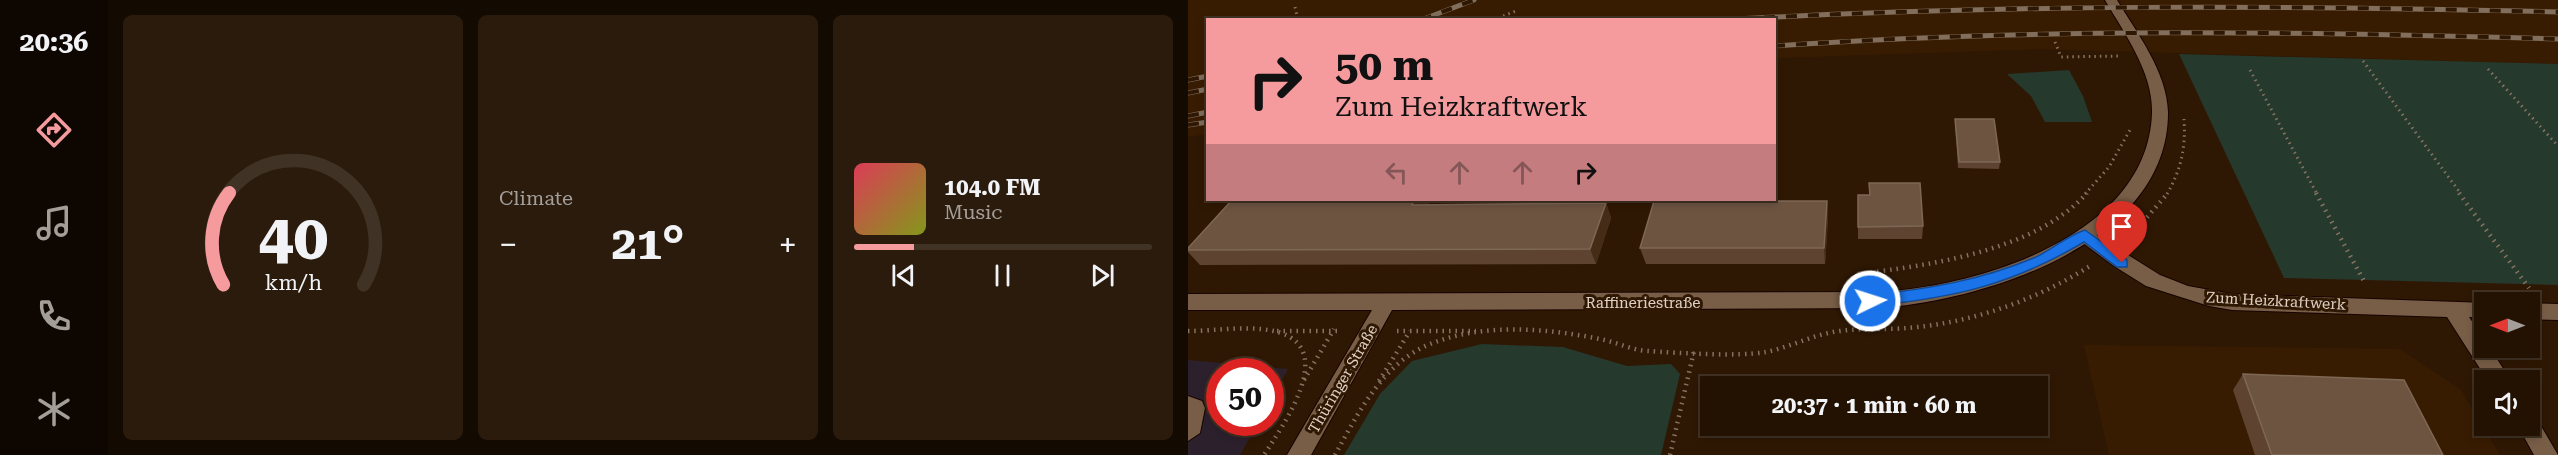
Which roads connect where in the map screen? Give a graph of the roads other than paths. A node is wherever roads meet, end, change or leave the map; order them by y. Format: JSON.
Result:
{"nodes":[{"id":1,"x":2110,"y":0,"type":"edge"},
{"id":2,"x":2085,"y":235,"type":"junction"},
{"id":3,"x":1188,"y":302,"type":"edge"},
{"id":4,"x":1386,"y":303,"type":"junction"},
{"id":5,"x":2540,"y":305,"type":"edge"},
{"id":6,"x":2453,"y":309,"type":"junction"},
{"id":7,"x":2474,"y":310,"type":"edge"},
{"id":8,"x":2558,"y":312,"type":"edge"},
{"id":9,"x":2493,"y":370,"type":"edge"},
{"id":10,"x":1188,"y":406,"type":"edge"},
{"id":11,"x":1188,"y":432,"type":"edge"},
{"id":12,"x":2535,"y":436,"type":"edge"},
{"id":13,"x":1299,"y":455,"type":"edge"},
{"id":14,"x":2547,"y":455,"type":"edge"}],
"edges":[{"from":1,"to":2,"type":"main road","name":"Raffineriestraße"},
{"from":2,"to":4,"type":"main road","name":"Raffineriestraße"},
{"from":2,"to":6,"type":"main road","name":"Zum Heizkraftwerk"},
{"from":3,"to":4,"type":"main road","name":"Raffineriestraße"},
{"from":4,"to":13,"type":"main road","name":"Thüringer Straße"},
{"from":5,"to":8,"type":"main road"},
{"from":6,"to":7,"type":"main road","name":"Zum Heizkraftwerk"},
{"from":6,"to":9,"type":"main road"},
{"from":10,"to":11,"type":"main road"},
{"from":12,"to":14,"type":"main road"}]}
